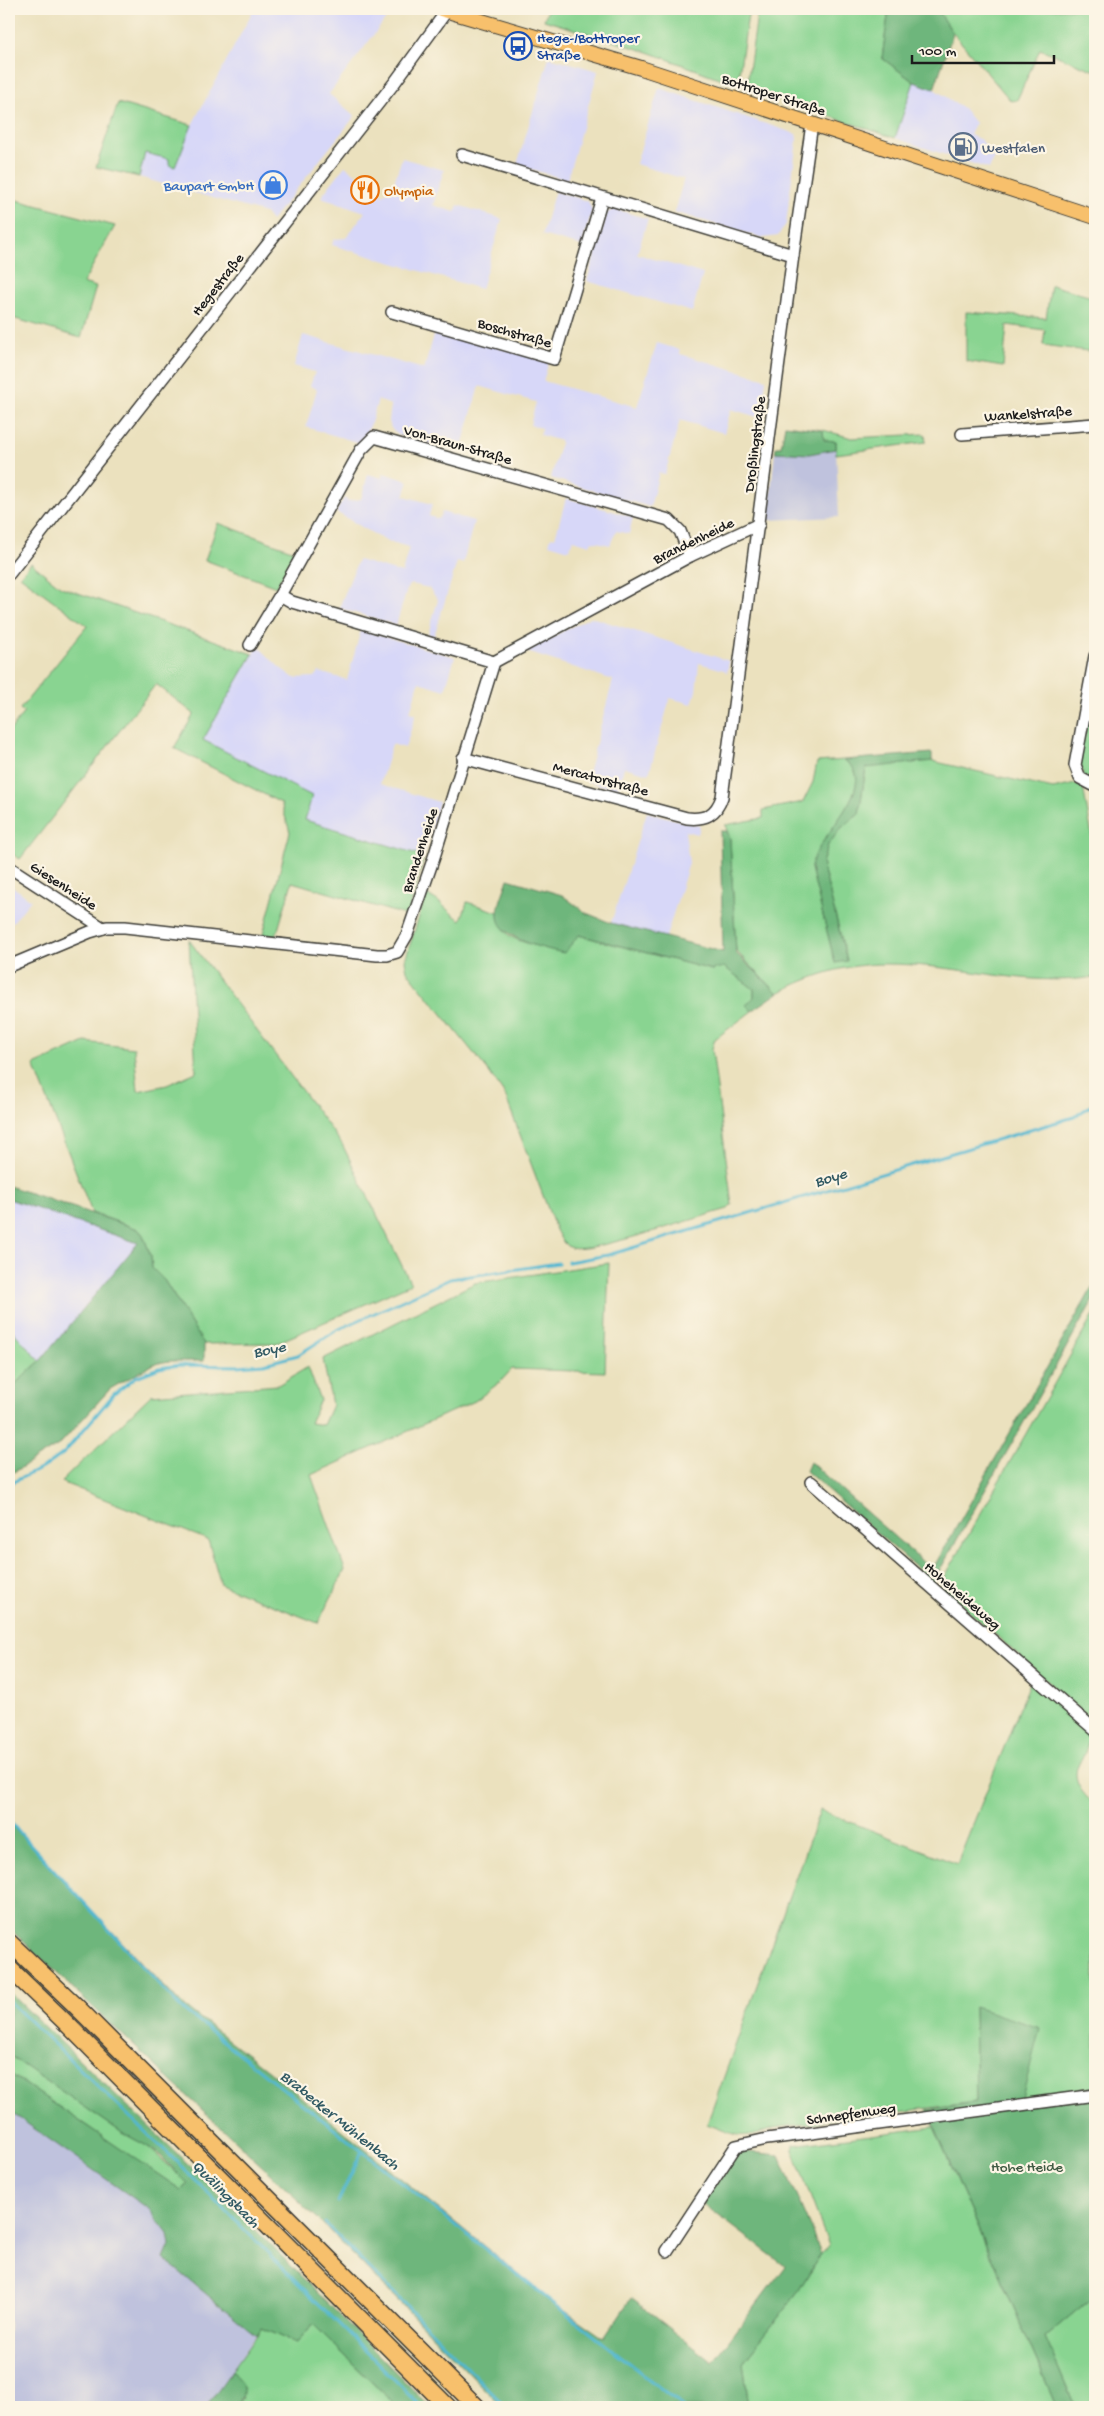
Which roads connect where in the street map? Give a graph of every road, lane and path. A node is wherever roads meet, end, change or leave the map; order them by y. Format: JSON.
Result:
{"nodes":[{"id":1,"x":445,"y":9,"type":"edge"},
{"id":2,"x":812,"y":124,"type":"junction"},
{"id":3,"x":462,"y":155,"type":"dead end"},
{"id":4,"x":602,"y":198,"type":"junction"},
{"id":5,"x":1095,"y":217,"type":"edge"},
{"id":6,"x":793,"y":255,"type":"junction"},
{"id":7,"x":392,"y":312,"type":"dead end"},
{"id":8,"x":1095,"y":424,"type":"edge"},
{"id":9,"x":962,"y":434,"type":"dead end"},
{"id":10,"x":759,"y":524,"type":"junction"},
{"id":11,"x":690,"y":556,"type":"junction"},
{"id":12,"x":9,"y":574,"type":"edge"},
{"id":13,"x":280,"y":595,"type":"junction"},
{"id":14,"x":250,"y":645,"type":"dead end"},
{"id":15,"x":1095,"y":656,"type":"edge"},
{"id":16,"x":494,"y":662,"type":"junction"},
{"id":17,"x":463,"y":758,"type":"junction"},
{"id":18,"x":1095,"y":786,"type":"edge"},
{"id":19,"x":722,"y":797,"type":"joint"},
{"id":20,"x":9,"y":867,"type":"edge"},
{"id":21,"x":103,"y":928,"type":"junction"},
{"id":22,"x":9,"y":966,"type":"edge"},
{"id":23,"x":811,"y":1482,"type":"dead end"},
{"id":24,"x":1095,"y":1730,"type":"edge"},
{"id":25,"x":9,"y":1942,"type":"edge"},
{"id":26,"x":9,"y":1968,"type":"edge"},
{"id":27,"x":1095,"y":2095,"type":"edge"},
{"id":28,"x":668,"y":2252,"type":"dead end"},
{"id":29,"x":448,"y":2407,"type":"edge"},
{"id":30,"x":477,"y":2407,"type":"edge"}],
"edges":[{"from":1,"to":2,"type":"main road","name":"Bottroper Straße"},
{"from":1,"to":12,"type":"street","name":"Hegestraße"},
{"from":2,"to":5,"type":"main road","name":"Bottroper Straße"},
{"from":2,"to":6,"type":"street","name":"Droßlingstraße"},
{"from":3,"to":4,"type":"street"},
{"from":4,"to":6,"type":"street"},
{"from":4,"to":7,"type":"street","name":"Boschstraße"},
{"from":6,"to":10,"type":"street","name":"Droßlingstraße"},
{"from":8,"to":9,"type":"street","name":"Wankelstraße"},
{"from":10,"to":11,"type":"street","name":"Brandenheide"},
{"from":10,"to":19,"type":"street","name":"Droßlingstraße"},
{"from":11,"to":13,"type":"street","name":"Von-Braun-Straße"},
{"from":11,"to":16,"type":"street","name":"Brandenheide"},
{"from":13,"to":14,"type":"street","name":"Von-Braun-Straße"},
{"from":13,"to":16,"type":"street"},
{"from":15,"to":18,"type":"street"},
{"from":16,"to":17,"type":"street","name":"Brandenheide"},
{"from":17,"to":19,"type":"street","name":"Mercatorstraße"},
{"from":17,"to":21,"type":"street","name":"Brandenheide"},
{"from":20,"to":21,"type":"street","name":"Giesenheide"},
{"from":21,"to":22,"type":"street","name":"Brandenheide"},
{"from":23,"to":24,"type":"street","name":"Hoheheideweg"},
{"from":25,"to":30,"type":"highway"},
{"from":26,"to":29,"type":"highway"},
{"from":27,"to":28,"type":"street","name":"Schnepfenweg"}]}
